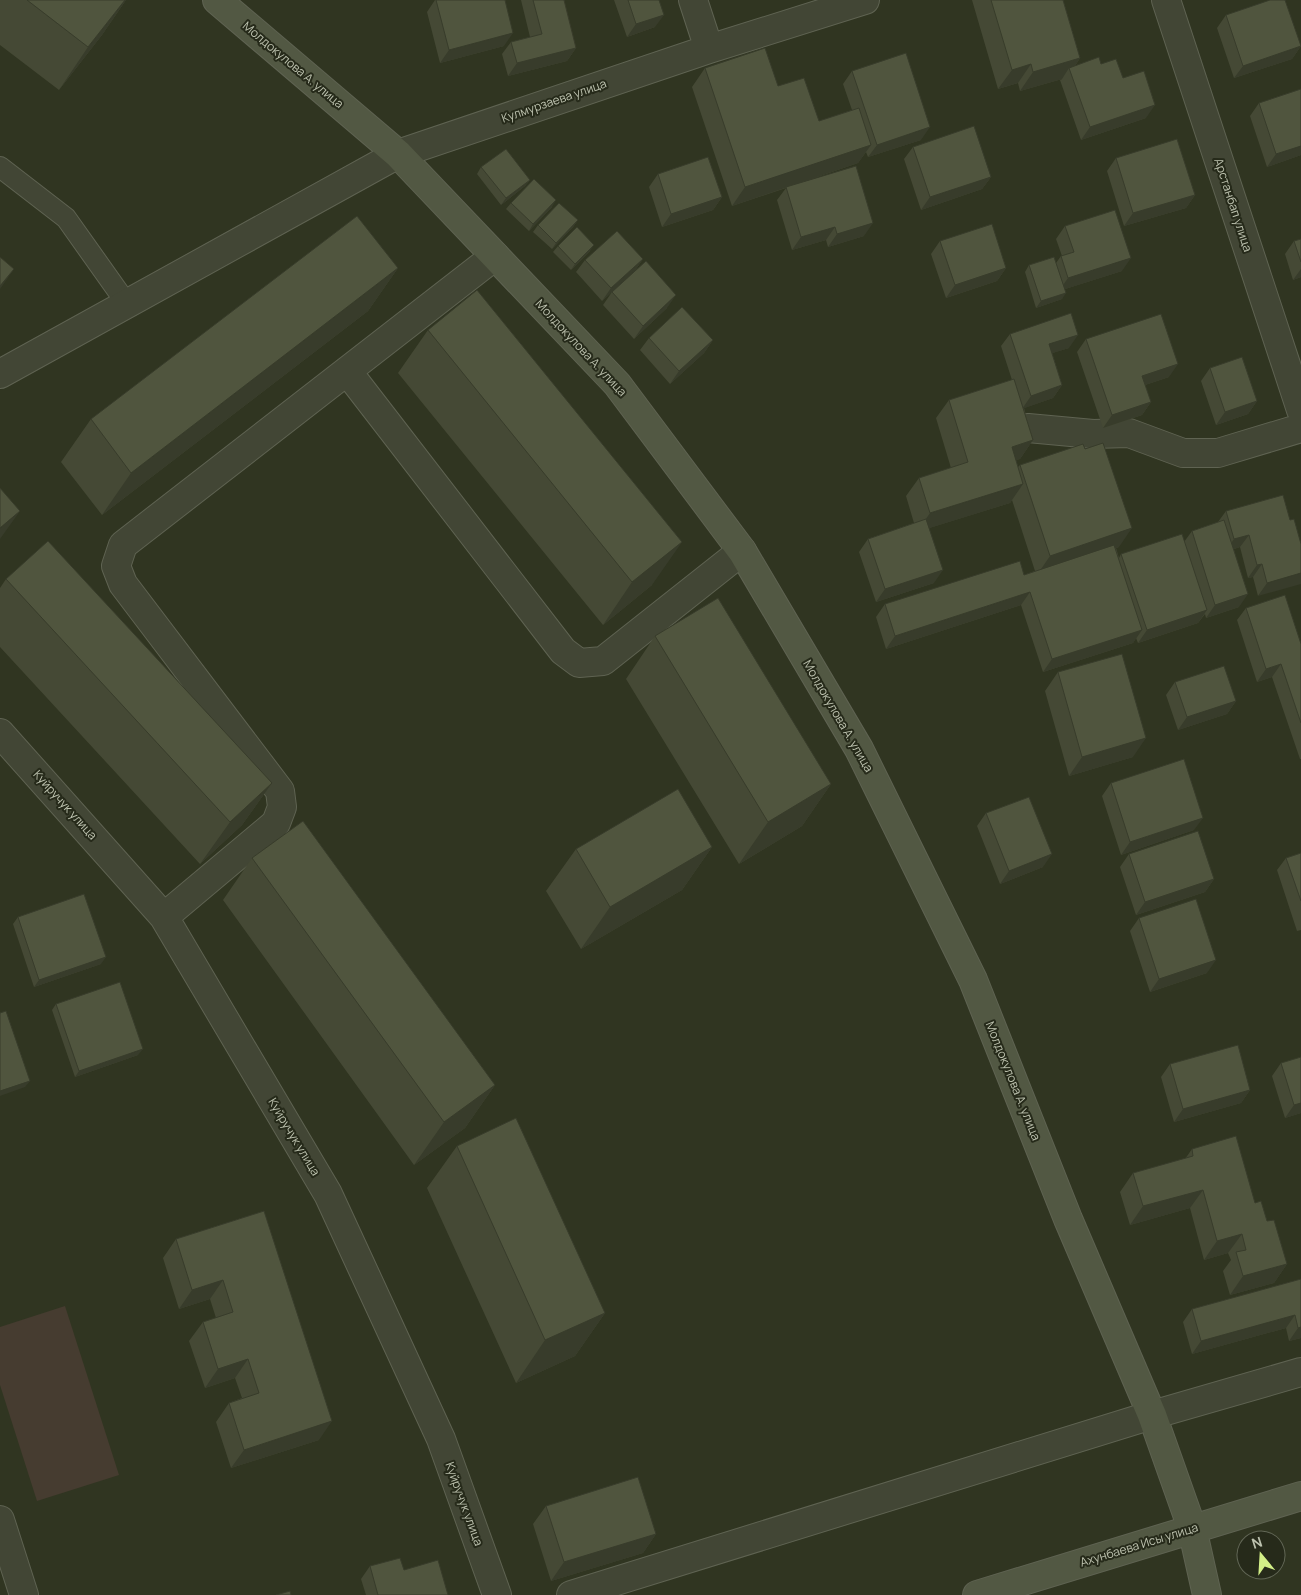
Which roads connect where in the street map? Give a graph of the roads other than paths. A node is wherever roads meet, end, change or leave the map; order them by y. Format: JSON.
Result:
{"nodes":[{"id":1,"x":216,"y":0,"type":"edge"},
{"id":2,"x":693,"y":0,"type":"edge"},
{"id":3,"x":865,"y":0,"type":"edge"},
{"id":4,"x":1166,"y":0,"type":"edge"},
{"id":5,"x":709,"y":49,"type":"junction"},
{"id":6,"x":398,"y":154,"type":"junction"},
{"id":7,"x":0,"y":167,"type":"edge"},
{"id":8,"x":495,"y":256,"type":"junction"},
{"id":9,"x":127,"y":304,"type":"junction"},
{"id":10,"x":346,"y":371,"type":"junction"},
{"id":11,"x":0,"y":374,"type":"edge"},
{"id":12,"x":1301,"y":410,"type":"edge"},
{"id":13,"x":1028,"y":428,"type":"edge"},
{"id":14,"x":1301,"y":428,"type":"edge"},
{"id":15,"x":742,"y":551,"type":"junction"},
{"id":16,"x":0,"y":733,"type":"edge"},
{"id":17,"x":164,"y":917,"type":"junction"},
{"id":18,"x":1301,"y":1372,"type":"edge"},
{"id":19,"x":1152,"y":1415,"type":"junction"},
{"id":20,"x":1301,"y":1496,"type":"edge"},
{"id":21,"x":0,"y":1520,"type":"edge"},
{"id":22,"x":1192,"y":1528,"type":"junction"},
{"id":23,"x":24,"y":1595,"type":"edge"},
{"id":24,"x":497,"y":1595,"type":"edge"},
{"id":25,"x":571,"y":1595,"type":"edge"},
{"id":26,"x":977,"y":1595,"type":"edge"},
{"id":27,"x":1207,"y":1595,"type":"edge"}],
"edges":[{"from":1,"to":6,"type":"street","name":"Молдокулова А. улица"},
{"from":2,"to":5,"type":"street"},
{"from":3,"to":5,"type":"street","name":"Кулмурзаева улица"},
{"from":4,"to":12,"type":"street","name":"Арстанбап улица"},
{"from":5,"to":6,"type":"street","name":"Кулмурзаева улица"},
{"from":6,"to":8,"type":"street","name":"Молдокулова А. улица"},
{"from":6,"to":9,"type":"street","name":"Кулмурзаева улица"},
{"from":7,"to":9,"type":"lane"},
{"from":8,"to":10,"type":"street"},
{"from":8,"to":15,"type":"street","name":"Молдокулова А. улица"},
{"from":9,"to":11,"type":"street","name":"Кулмурзаева улица"},
{"from":10,"to":15,"type":"street"},
{"from":10,"to":17,"type":"street"},
{"from":13,"to":14,"type":"street"},
{"from":15,"to":19,"type":"street","name":"Молдокулова А. улица"},
{"from":16,"to":17,"type":"street","name":"Куйручук улица"},
{"from":17,"to":24,"type":"street","name":"Куйручук улица"},
{"from":18,"to":19,"type":"street"},
{"from":19,"to":22,"type":"street","name":"Молдокулова А. улица"},
{"from":19,"to":25,"type":"street"},
{"from":20,"to":22,"type":"street","name":"Ахунбаева Исы улица"},
{"from":21,"to":23,"type":"street"},
{"from":22,"to":26,"type":"street","name":"Ахунбаева Исы улица"},
{"from":22,"to":27,"type":"street","name":"Молдокулова А. улица"}]}
